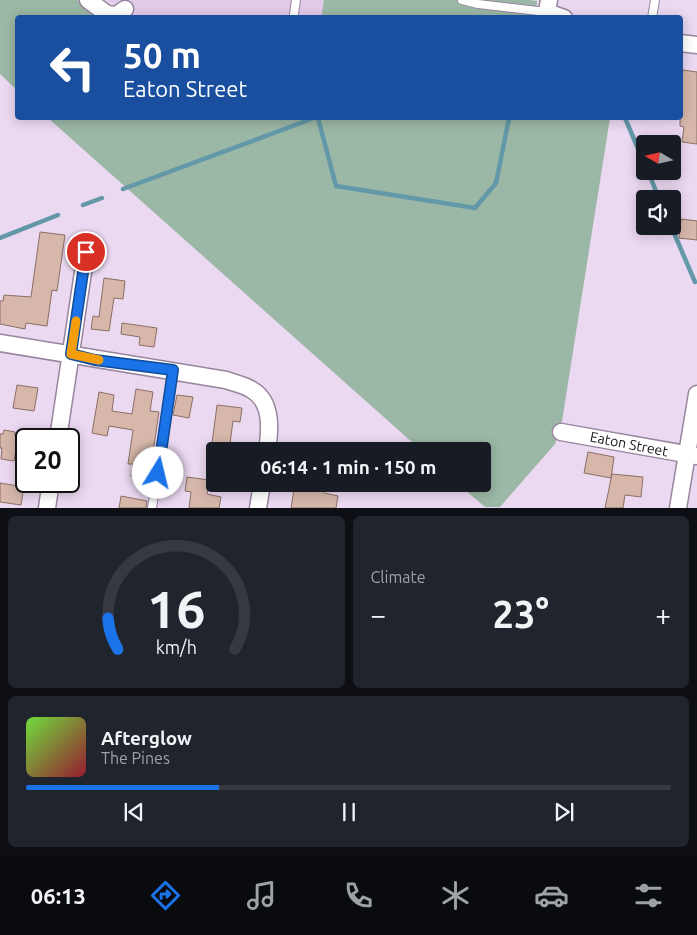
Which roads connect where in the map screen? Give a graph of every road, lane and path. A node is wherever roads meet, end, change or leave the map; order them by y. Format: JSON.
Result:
{"nodes":[{"id":1,"x":88,"y":0,"type":"edge"},
{"id":2,"x":296,"y":0,"type":"edge"},
{"id":3,"x":462,"y":0,"type":"edge"},
{"id":4,"x":655,"y":0,"type":"edge"},
{"id":5,"x":128,"y":5,"type":"edge"},
{"id":6,"x":548,"y":6,"type":"edge"},
{"id":7,"x":294,"y":14,"type":"dead end"},
{"id":8,"x":560,"y":15,"type":"edge"},
{"id":9,"x":652,"y":15,"type":"edge"},
{"id":10,"x":683,"y":43,"type":"edge"},
{"id":11,"x":697,"y":45,"type":"edge"},
{"id":12,"x":86,"y":252,"type":"dead end"},
{"id":13,"x":0,"y":343,"type":"edge"},
{"id":14,"x":71,"y":354,"type":"junction"},
{"id":15,"x":173,"y":370,"type":"junction"},
{"id":16,"x":697,"y":394,"type":"edge"},
{"id":17,"x":60,"y":428,"type":"edge"},
{"id":18,"x":561,"y":432,"type":"dead end"},
{"id":19,"x":269,"y":442,"type":"edge"},
{"id":20,"x":692,"y":456,"type":"edge"},
{"id":21,"x":261,"y":492,"type":"edge"},
{"id":22,"x":49,"y":493,"type":"edge"},
{"id":23,"x":47,"y":508,"type":"edge"},
{"id":24,"x":152,"y":508,"type":"edge"},
{"id":25,"x":258,"y":508,"type":"edge"},
{"id":26,"x":678,"y":508,"type":"edge"}],
"edges":[{"from":1,"to":5,"type":"street"},
{"from":2,"to":7,"type":"lane"},
{"from":3,"to":6,"type":"lane"},
{"from":4,"to":9,"type":"lane"},
{"from":6,"to":8,"type":"street"},
{"from":10,"to":11,"type":"street"},
{"from":12,"to":14,"type":"street"},
{"from":13,"to":14,"type":"street"},
{"from":14,"to":15,"type":"street"},
{"from":14,"to":17,"type":"street"},
{"from":15,"to":19,"type":"street"},
{"from":15,"to":24,"type":"lane"},
{"from":16,"to":20,"type":"street"},
{"from":18,"to":20,"type":"street","name":"Eaton Street"},
{"from":20,"to":26,"type":"street"},
{"from":21,"to":25,"type":"street"},
{"from":22,"to":23,"type":"street"}]}
